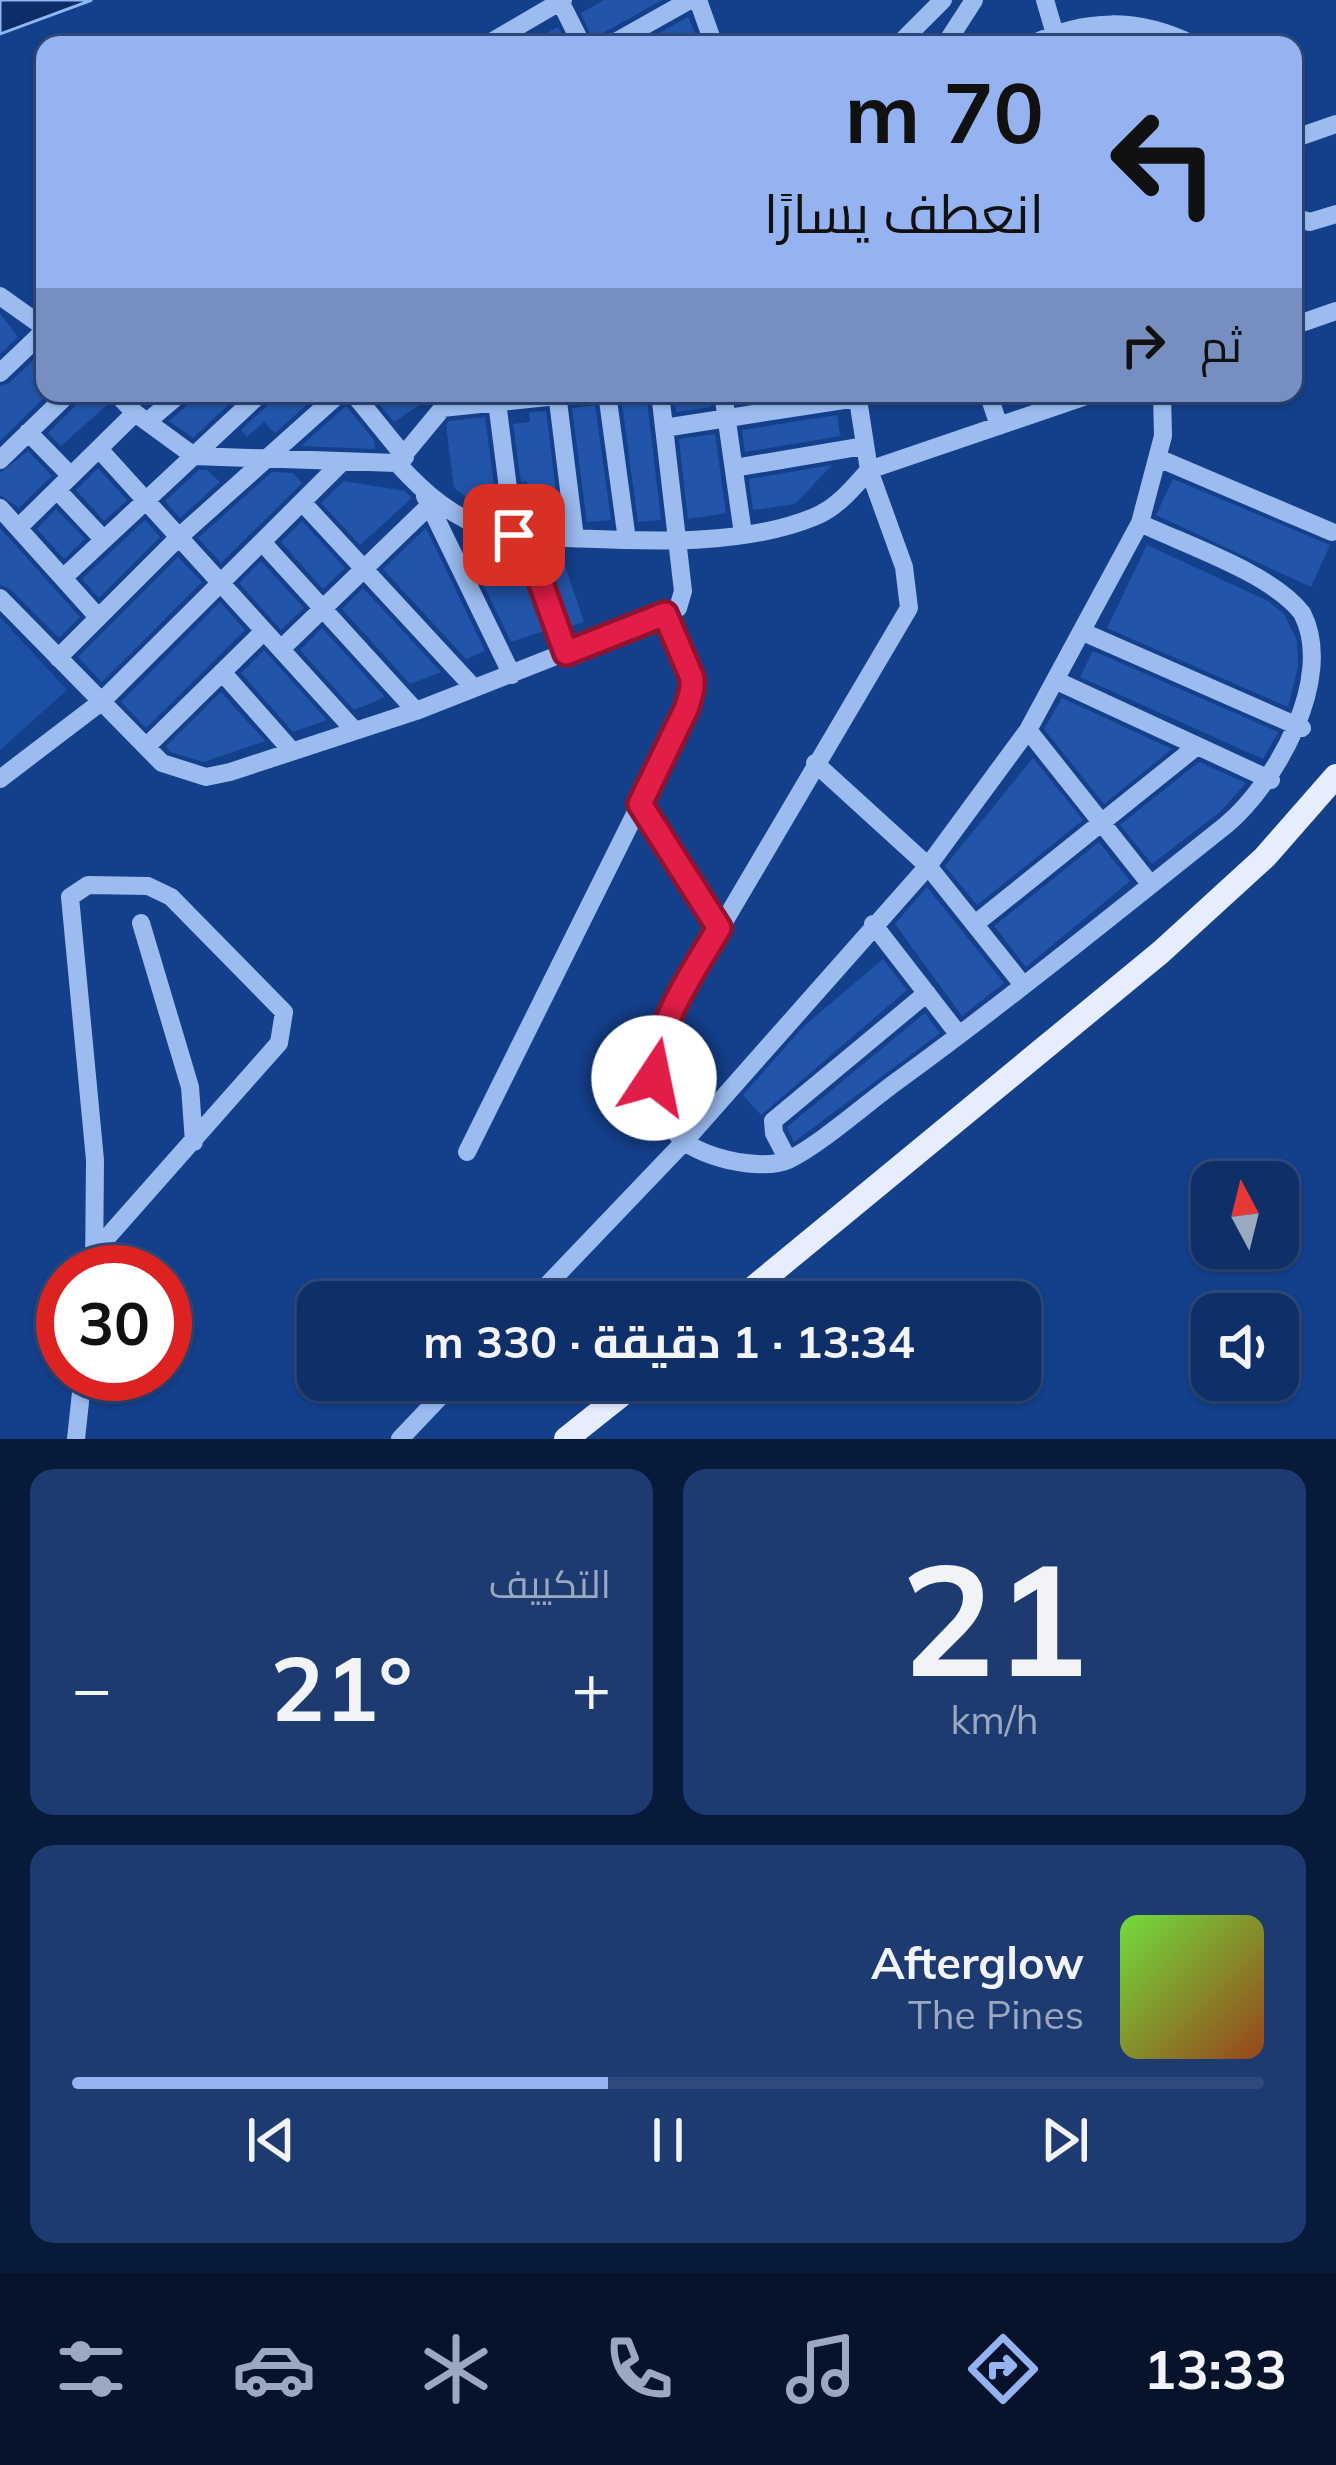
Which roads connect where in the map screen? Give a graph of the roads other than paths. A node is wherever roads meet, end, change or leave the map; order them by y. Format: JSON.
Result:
{"nodes":[{"id":1,"x":694,"y":0,"type":"edge"},
{"id":2,"x":943,"y":0,"type":"edge"},
{"id":3,"x":974,"y":0,"type":"edge"},
{"id":4,"x":1045,"y":0,"type":"edge"},
{"id":5,"x":561,"y":1,"type":"edge"},
{"id":6,"x":501,"y":36,"type":"edge"},
{"id":7,"x":578,"y":36,"type":"edge"},
{"id":8,"x":627,"y":36,"type":"edge"},
{"id":9,"x":710,"y":36,"type":"edge"},
{"id":10,"x":907,"y":36,"type":"edge"},
{"id":11,"x":951,"y":36,"type":"edge"},
{"id":12,"x":1056,"y":36,"type":"edge"},
{"id":13,"x":1063,"y":36,"type":"edge"},
{"id":14,"x":1167,"y":36,"type":"edge"},
{"id":15,"x":1336,"y":124,"type":"edge"},
{"id":16,"x":1302,"y":136,"type":"edge"},
{"id":17,"x":1336,"y":214,"type":"edge"},
{"id":18,"x":1302,"y":220,"type":"edge"},
{"id":19,"x":0,"y":296,"type":"edge"},
{"id":20,"x":1336,"y":311,"type":"edge"},
{"id":21,"x":36,"y":322,"type":"edge"},
{"id":22,"x":1302,"y":323,"type":"edge"},
{"id":23,"x":36,"y":338,"type":"edge"},
{"id":24,"x":0,"y":373,"type":"edge"},
{"id":25,"x":60,"y":402,"type":"edge"},
{"id":26,"x":126,"y":402,"type":"edge"},
{"id":27,"x":166,"y":402,"type":"edge"},
{"id":28,"x":251,"y":402,"type":"edge"},
{"id":29,"x":329,"y":402,"type":"edge"},
{"id":30,"x":359,"y":402,"type":"edge"},
{"id":31,"x":447,"y":402,"type":"edge"},
{"id":32,"x":497,"y":402,"type":"edge"},
{"id":33,"x":558,"y":402,"type":"edge"},
{"id":34,"x":608,"y":402,"type":"edge"},
{"id":35,"x":661,"y":402,"type":"edge"},
{"id":36,"x":724,"y":402,"type":"edge"},
{"id":37,"x":822,"y":402,"type":"edge"},
{"id":38,"x":858,"y":402,"type":"edge"},
{"id":39,"x":991,"y":402,"type":"edge"},
{"id":40,"x":1053,"y":402,"type":"edge"},
{"id":41,"x":1163,"y":402,"type":"edge"},
{"id":42,"x":142,"y":417,"type":"junction"},
{"id":43,"x":727,"y":418,"type":"junction"},
{"id":44,"x":998,"y":426,"type":"junction"},
{"id":45,"x":664,"y":428,"type":"junction"},
{"id":46,"x":28,"y":432,"type":"junction"},
{"id":47,"x":865,"y":446,"type":"junction"},
{"id":48,"x":99,"y":449,"type":"junction"},
{"id":49,"x":194,"y":456,"type":"junction"},
{"id":50,"x":264,"y":458,"type":"junction"},
{"id":51,"x":1158,"y":458,"type":"junction"},
{"id":52,"x":0,"y":460,"type":"edge"},
{"id":53,"x":401,"y":460,"type":"junction"},
{"id":54,"x":343,"y":461,"type":"junction"},
{"id":55,"x":734,"y":468,"type":"junction"},
{"id":56,"x":869,"y":470,"type":"junction"},
{"id":57,"x":64,"y":483,"type":"junction"},
{"id":58,"x":426,"y":498,"type":"junction"},
{"id":59,"x":146,"y":500,"type":"junction"},
{"id":60,"x":302,"y":502,"type":"junction"},
{"id":61,"x":0,"y":508,"type":"edge"},
{"id":62,"x":1140,"y":523,"type":"junction"},
{"id":63,"x":18,"y":528,"type":"junction"},
{"id":64,"x":1332,"y":532,"type":"dead end"},
{"id":65,"x":743,"y":534,"type":"junction"},
{"id":66,"x":519,"y":536,"type":"junction"},
{"id":67,"x":179,"y":537,"type":"junction"},
{"id":68,"x":575,"y":538,"type":"junction"},
{"id":69,"x":104,"y":540,"type":"junction"},
{"id":70,"x":627,"y":540,"type":"junction"},
{"id":71,"x":678,"y":541,"type":"junction"},
{"id":72,"x":262,"y":542,"type":"junction"},
{"id":73,"x":364,"y":568,"type":"junction"},
{"id":74,"x":63,"y":578,"type":"junction"},
{"id":75,"x":220,"y":583,"type":"junction"},
{"id":76,"x":0,"y":598,"type":"edge"},
{"id":77,"x":322,"y":608,"type":"junction"},
{"id":78,"x":665,"y":614,"type":"junction"},
{"id":79,"x":98,"y":617,"type":"junction"},
{"id":80,"x":264,"y":631,"type":"junction"},
{"id":81,"x":1083,"y":632,"type":"junction"},
{"id":82,"x":281,"y":649,"type":"junction"},
{"id":83,"x":566,"y":653,"type":"junction"},
{"id":84,"x":58,"y":658,"type":"junction"},
{"id":85,"x":222,"y":672,"type":"junction"},
{"id":86,"x":512,"y":674,"type":"junction"},
{"id":87,"x":1057,"y":681,"type":"junction"},
{"id":88,"x":474,"y":688,"type":"junction"},
{"id":89,"x":101,"y":702,"type":"junction"},
{"id":90,"x":416,"y":711,"type":"junction"},
{"id":91,"x":1301,"y":728,"type":"junction"},
{"id":92,"x":1028,"y":730,"type":"junction"},
{"id":93,"x":355,"y":731,"type":"junction"},
{"id":94,"x":1197,"y":746,"type":"junction"},
{"id":95,"x":146,"y":747,"type":"junction"},
{"id":96,"x":291,"y":750,"type":"junction"},
{"id":97,"x":814,"y":763,"type":"junction"},
{"id":98,"x":1336,"y":776,"type":"edge"},
{"id":99,"x":0,"y":778,"type":"edge"},
{"id":100,"x":1270,"y":780,"type":"junction"},
{"id":101,"x":640,"y":804,"type":"junction"},
{"id":102,"x":1102,"y":823,"type":"junction"},
{"id":103,"x":928,"y":866,"type":"junction"},
{"id":104,"x":1151,"y":885,"type":"junction"},
{"id":105,"x":141,"y":923,"type":"dead end"},
{"id":106,"x":975,"y":924,"type":"junction"},
{"id":107,"x":874,"y":925,"type":"junction"},
{"id":108,"x":719,"y":928,"type":"junction"},
{"id":109,"x":1023,"y":985,"type":"junction"},
{"id":110,"x":927,"y":993,"type":"junction"},
{"id":111,"x":959,"y":1035,"type":"junction"},
{"id":112,"x":194,"y":1142,"type":"junction"},
{"id":113,"x":683,"y":1143,"type":"junction"},
{"id":114,"x":467,"y":1152,"type":"dead end"},
{"id":115,"x":788,"y":1160,"type":"junction"},
{"id":116,"x":96,"y":1245,"type":"edge"},
{"id":117,"x":101,"y":1245,"type":"edge"},
{"id":118,"x":551,"y":1281,"type":"edge"},
{"id":119,"x":762,"y":1281,"type":"edge"},
{"id":120,"x":80,"y":1401,"type":"edge"},
{"id":121,"x":436,"y":1401,"type":"edge"},
{"id":122,"x":614,"y":1401,"type":"edge"},
{"id":123,"x":76,"y":1439,"type":"edge"},
{"id":124,"x":400,"y":1439,"type":"edge"},
{"id":125,"x":566,"y":1439,"type":"edge"}],
"edges":[{"from":1,"to":8,"type":"street"},
{"from":1,"to":9,"type":"street"},
{"from":2,"to":10,"type":"street"},
{"from":3,"to":11,"type":"street"},
{"from":4,"to":12,"type":"street"},
{"from":5,"to":6,"type":"street"},
{"from":5,"to":7,"type":"street"},
{"from":13,"to":14,"type":"street"},
{"from":15,"to":16,"type":"street"},
{"from":17,"to":18,"type":"street"},
{"from":19,"to":21,"type":"street"},
{"from":20,"to":22,"type":"street"},
{"from":23,"to":24,"type":"street"},
{"from":25,"to":46,"type":"street"},
{"from":26,"to":42,"type":"street"},
{"from":27,"to":42,"type":"street"},
{"from":28,"to":49,"type":"street"},
{"from":29,"to":50,"type":"street"},
{"from":30,"to":53,"type":"street"},
{"from":31,"to":53,"type":"street"},
{"from":32,"to":66,"type":"street"},
{"from":33,"to":68,"type":"street"},
{"from":34,"to":70,"type":"street"},
{"from":35,"to":45,"type":"street"},
{"from":36,"to":43,"type":"street"},
{"from":37,"to":43,"type":"street"},
{"from":38,"to":47,"type":"street"},
{"from":39,"to":44,"type":"street"},
{"from":40,"to":44,"type":"street"},
{"from":41,"to":51,"type":"street"},
{"from":42,"to":48,"type":"street"},
{"from":42,"to":49,"type":"street"},
{"from":43,"to":45,"type":"street"},
{"from":43,"to":55,"type":"street"},
{"from":44,"to":56,"type":"street"},
{"from":45,"to":71,"type":"street"},
{"from":46,"to":52,"type":"street"},
{"from":46,"to":57,"type":"street"},
{"from":47,"to":55,"type":"street"},
{"from":47,"to":56,"type":"street"},
{"from":48,"to":57,"type":"street"},
{"from":48,"to":59,"type":"street"},
{"from":49,"to":50,"type":"street"},
{"from":49,"to":59,"type":"street"},
{"from":50,"to":54,"type":"street"},
{"from":50,"to":67,"type":"street"},
{"from":51,"to":62,"type":"street"},
{"from":51,"to":64,"type":"street"},
{"from":53,"to":54,"type":"street"},
{"from":53,"to":58,"type":"street"},
{"from":54,"to":60,"type":"street"},
{"from":55,"to":65,"type":"street"},
{"from":56,"to":65,"type":"street"},
{"from":56,"to":97,"type":"street"},
{"from":57,"to":63,"type":"street"},
{"from":57,"to":69,"type":"street"},
{"from":58,"to":66,"type":"street"},
{"from":58,"to":73,"type":"street"},
{"from":58,"to":86,"type":"street"},
{"from":59,"to":67,"type":"street"},
{"from":59,"to":69,"type":"street"},
{"from":60,"to":72,"type":"street"},
{"from":60,"to":73,"type":"street"},
{"from":61,"to":63,"type":"street"},
{"from":62,"to":81,"type":"street"},
{"from":62,"to":91,"type":"street"},
{"from":63,"to":74,"type":"street"},
{"from":65,"to":71,"type":"street"},
{"from":66,"to":68,"type":"street"},
{"from":66,"to":83,"type":"street"},
{"from":67,"to":75,"type":"street"},
{"from":67,"to":79,"type":"street"},
{"from":68,"to":70,"type":"street"},
{"from":69,"to":74,"type":"street"},
{"from":70,"to":71,"type":"street"},
{"from":71,"to":78,"type":"street"},
{"from":72,"to":75,"type":"street"},
{"from":72,"to":77,"type":"street"},
{"from":73,"to":77,"type":"street"},
{"from":73,"to":88,"type":"street"},
{"from":74,"to":79,"type":"street"},
{"from":75,"to":80,"type":"street"},
{"from":75,"to":89,"type":"street"},
{"from":76,"to":84,"type":"street"},
{"from":77,"to":82,"type":"street"},
{"from":77,"to":90,"type":"street"},
{"from":78,"to":83,"type":"street"},
{"from":78,"to":101,"type":"street"},
{"from":79,"to":84,"type":"street"},
{"from":80,"to":82,"type":"street"},
{"from":80,"to":85,"type":"street"},
{"from":81,"to":87,"type":"street"},
{"from":81,"to":91,"type":"street"},
{"from":82,"to":93,"type":"street"},
{"from":83,"to":86,"type":"street"},
{"from":84,"to":89,"type":"street"},
{"from":85,"to":95,"type":"street"},
{"from":85,"to":96,"type":"street"},
{"from":86,"to":88,"type":"street"},
{"from":87,"to":92,"type":"street"},
{"from":87,"to":94,"type":"street"},
{"from":88,"to":90,"type":"street"},
{"from":89,"to":95,"type":"street"},
{"from":89,"to":99,"type":"street"},
{"from":90,"to":93,"type":"street"},
{"from":91,"to":100,"type":"street"},
{"from":92,"to":102,"type":"street"},
{"from":92,"to":103,"type":"street"},
{"from":93,"to":96,"type":"street"},
{"from":94,"to":100,"type":"street"},
{"from":94,"to":102,"type":"street"},
{"from":95,"to":96,"type":"street"},
{"from":97,"to":103,"type":"street"},
{"from":97,"to":108,"type":"street"},
{"from":98,"to":119,"type":"main road"},
{"from":100,"to":104,"type":"street"},
{"from":101,"to":108,"type":"street"},
{"from":101,"to":114,"type":"street"},
{"from":102,"to":104,"type":"street"},
{"from":102,"to":106,"type":"street"},
{"from":103,"to":106,"type":"street"},
{"from":103,"to":107,"type":"street"},
{"from":104,"to":109,"type":"street"},
{"from":105,"to":112,"type":"street"},
{"from":106,"to":109,"type":"street"},
{"from":107,"to":110,"type":"street"},
{"from":107,"to":113,"type":"street"},
{"from":108,"to":113,"type":"street"},
{"from":109,"to":111,"type":"street"},
{"from":110,"to":111,"type":"street"},
{"from":110,"to":115,"type":"street"},
{"from":111,"to":115,"type":"street"},
{"from":112,"to":116,"type":"street"},
{"from":112,"to":117,"type":"street"},
{"from":113,"to":115,"type":"street"},
{"from":113,"to":118,"type":"street"},
{"from":120,"to":123,"type":"street"},
{"from":121,"to":124,"type":"street"},
{"from":122,"to":125,"type":"main road"}]}
